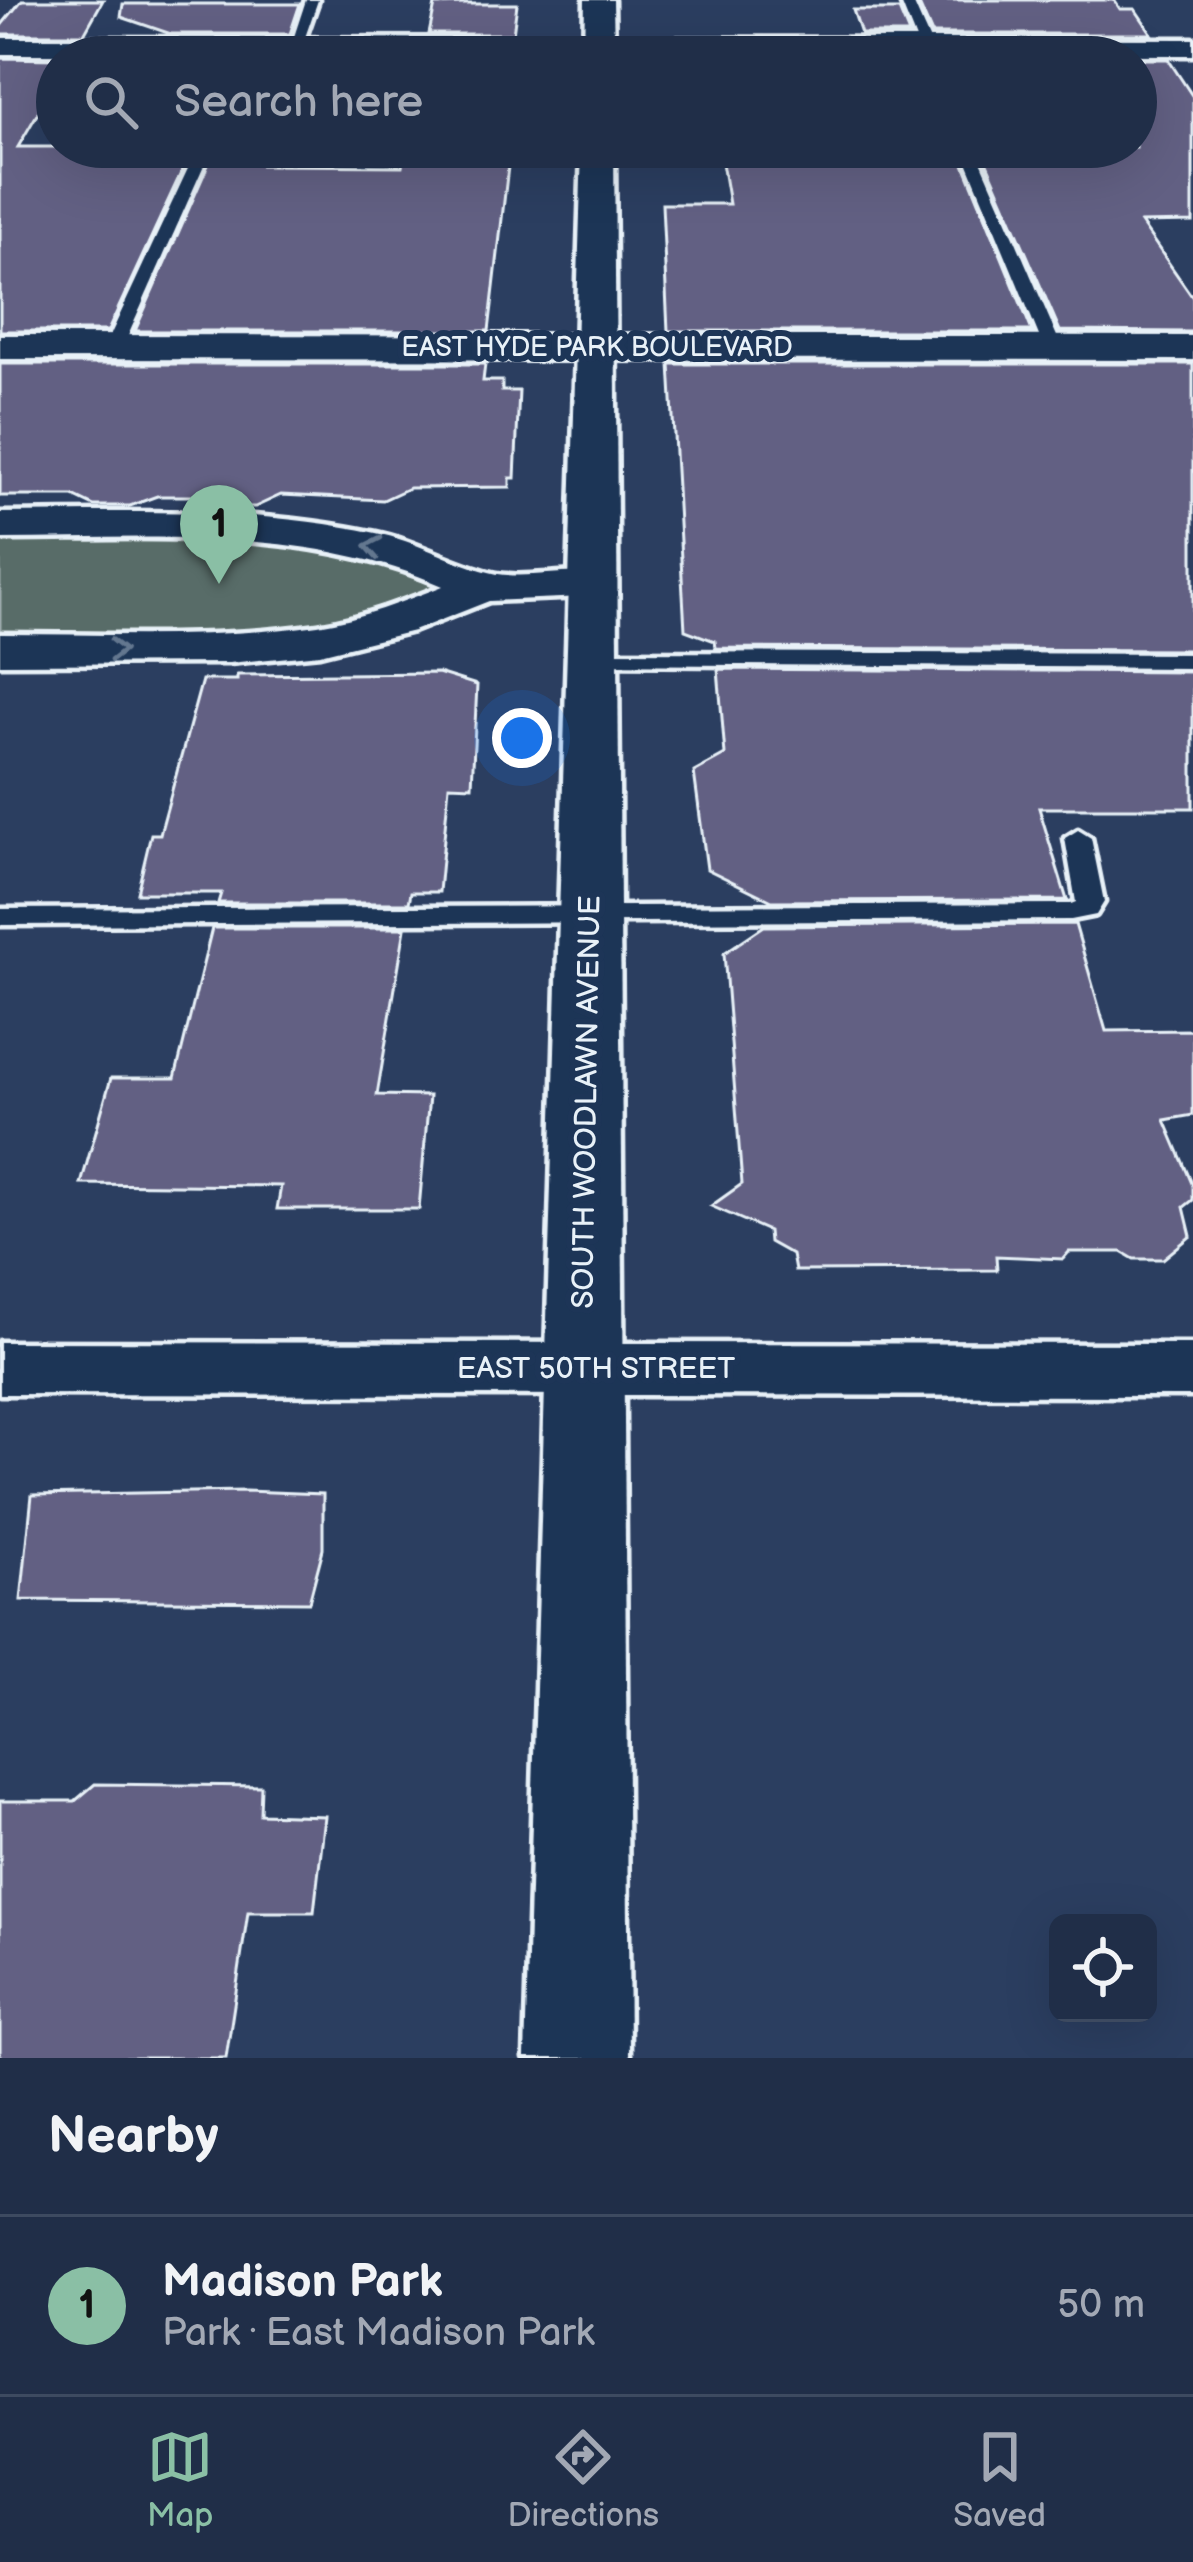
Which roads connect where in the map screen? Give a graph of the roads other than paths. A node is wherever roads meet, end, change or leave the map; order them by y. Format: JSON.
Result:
{"nodes":[{"id":1,"x":312,"y":0,"type":"edge"},
{"id":2,"x":599,"y":0,"type":"edge"},
{"id":3,"x":906,"y":0,"type":"edge"},
{"id":4,"x":299,"y":36,"type":"edge"},
{"id":5,"x":599,"y":36,"type":"edge"},
{"id":6,"x":921,"y":36,"type":"edge"},
{"id":7,"x":0,"y":46,"type":"edge"},
{"id":8,"x":36,"y":47,"type":"edge"},
{"id":9,"x":1193,"y":47,"type":"edge"},
{"id":10,"x":1157,"y":48,"type":"edge"},
{"id":11,"x":195,"y":168,"type":"edge"},
{"id":12,"x":598,"y":168,"type":"edge"},
{"id":13,"x":977,"y":168,"type":"edge"},
{"id":14,"x":0,"y":347,"type":"edge"},
{"id":15,"x":114,"y":347,"type":"junction"},
{"id":16,"x":597,"y":348,"type":"junction"},
{"id":17,"x":1053,"y":348,"type":"junction"},
{"id":18,"x":1193,"y":348,"type":"edge"},
{"id":19,"x":0,"y":526,"type":"edge"},
{"id":20,"x":483,"y":586,"type":"junction"},
{"id":21,"x":591,"y":586,"type":"junction"},
{"id":22,"x":0,"y":649,"type":"edge"},
{"id":23,"x":593,"y":659,"type":"junction"},
{"id":24,"x":1193,"y":661,"type":"edge"},
{"id":25,"x":1078,"y":838,"type":"dead end"},
{"id":26,"x":0,"y":917,"type":"edge"},
{"id":27,"x":589,"y":917,"type":"junction"},
{"id":28,"x":0,"y":1368,"type":"edge"},
{"id":29,"x":584,"y":1369,"type":"junction"},
{"id":30,"x":1193,"y":1370,"type":"edge"},
{"id":31,"x":577,"y":2058,"type":"edge"}],
"edges":[{"from":1,"to":4,"type":"lane"},
{"from":2,"to":5,"type":"street"},
{"from":3,"to":6,"type":"lane"},
{"from":7,"to":8,"type":"street"},
{"from":9,"to":10,"type":"street"},
{"from":11,"to":15,"type":"lane"},
{"from":12,"to":16,"type":"street","name":"SOUTH WOODLAWN AVENUE"},
{"from":13,"to":17,"type":"lane"},
{"from":14,"to":15,"type":"street","name":"EAST HYDE PARK BOULEVARD"},
{"from":15,"to":16,"type":"street","name":"EAST HYDE PARK BOULEVARD"},
{"from":16,"to":17,"type":"street","name":"EAST HYDE PARK BOULEVARD"},
{"from":16,"to":21,"type":"street","name":"SOUTH WOODLAWN AVENUE"},
{"from":17,"to":18,"type":"street","name":"EAST HYDE PARK BOULEVARD"},
{"from":20,"to":19,"type":"street","one_way":true},
{"from":20,"to":21,"type":"street"},
{"from":22,"to":20,"type":"street","one_way":true},
{"from":21,"to":23,"type":"street","name":"SOUTH WOODLAWN AVENUE"},
{"from":23,"to":24,"type":"lane"},
{"from":23,"to":27,"type":"street","name":"SOUTH WOODLAWN AVENUE"},
{"from":25,"to":27,"type":"lane"},
{"from":26,"to":27,"type":"lane"},
{"from":27,"to":29,"type":"street","name":"SOUTH WOODLAWN AVENUE"},
{"from":28,"to":29,"type":"street","name":"EAST 50TH STREET"},
{"from":29,"to":30,"type":"street","name":"EAST 50TH STREET"},
{"from":29,"to":31,"type":"street","name":"SOUTH WOODLAWN AVENUE"}]}
